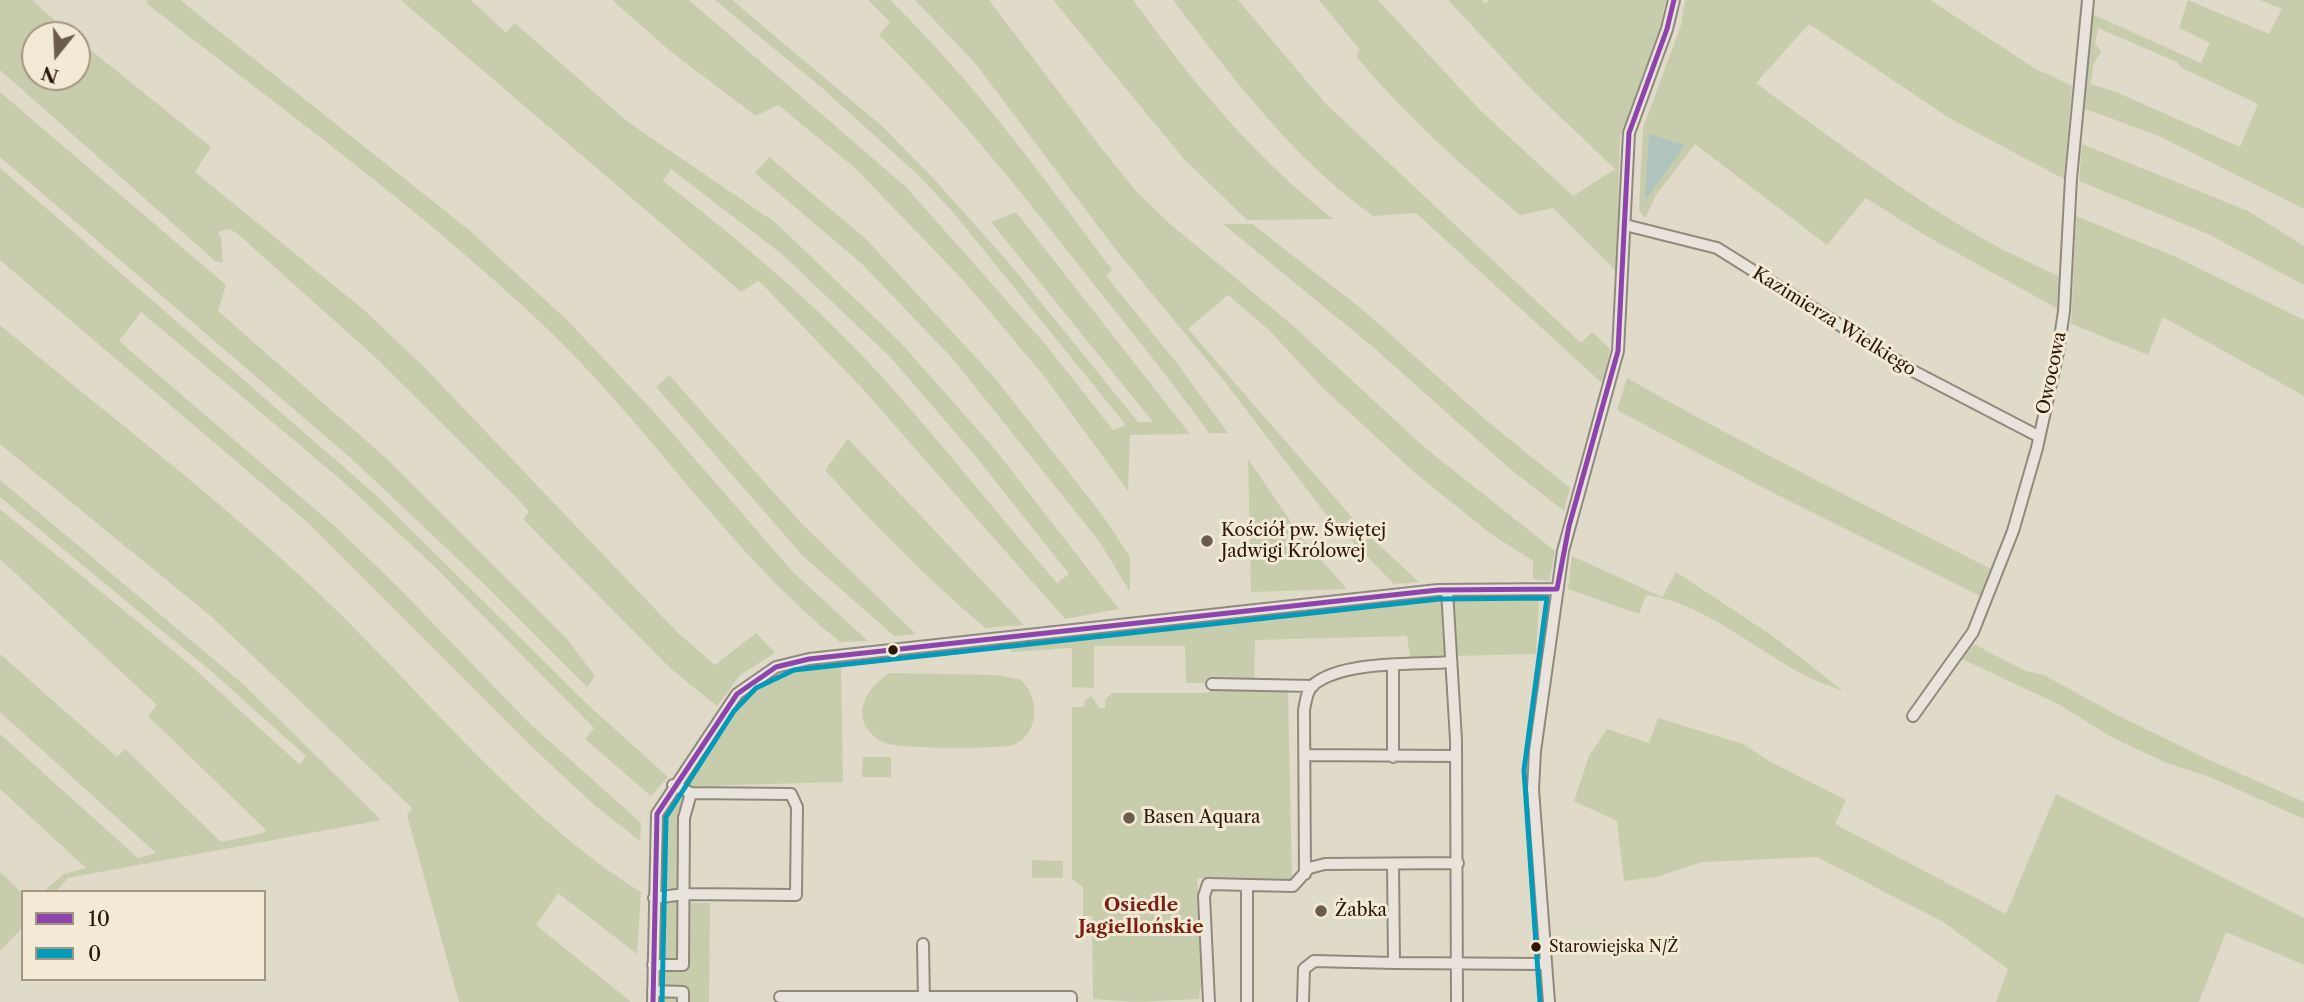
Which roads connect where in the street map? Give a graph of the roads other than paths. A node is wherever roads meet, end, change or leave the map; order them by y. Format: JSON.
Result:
{"nodes":[{"id":1,"x":1674,"y":0,"type":"edge"},
{"id":2,"x":2088,"y":0,"type":"edge"},
{"id":3,"x":1625,"y":225,"type":"junction"},
{"id":4,"x":2038,"y":436,"type":"junction"},
{"id":5,"x":1557,"y":589,"type":"junction"},
{"id":6,"x":1447,"y":590,"type":"junction"},
{"id":7,"x":1451,"y":662,"type":"junction"},
{"id":8,"x":1393,"y":667,"type":"junction"},
{"id":9,"x":1212,"y":684,"type":"dead end"},
{"id":10,"x":1313,"y":686,"type":"junction"},
{"id":11,"x":1913,"y":716,"type":"dead end"},
{"id":12,"x":1305,"y":755,"type":"junction"},
{"id":13,"x":1393,"y":757,"type":"junction"},
{"id":14,"x":1456,"y":757,"type":"junction"},
{"id":15,"x":673,"y":785,"type":"junction"},
{"id":16,"x":691,"y":793,"type":"junction"},
{"id":17,"x":1393,"y":863,"type":"junction"},
{"id":18,"x":1458,"y":863,"type":"junction"},
{"id":19,"x":1304,"y":874,"type":"junction"},
{"id":20,"x":1247,"y":885,"type":"junction"},
{"id":21,"x":684,"y":894,"type":"junction"},
{"id":22,"x":654,"y":898,"type":"junction"},
{"id":23,"x":923,"y":944,"type":"dead end"},
{"id":24,"x":1394,"y":963,"type":"junction"},
{"id":25,"x":1459,"y":963,"type":"junction"},
{"id":26,"x":1546,"y":964,"type":"junction"},
{"id":27,"x":653,"y":965,"type":"junction"},
{"id":28,"x":653,"y":997,"type":"edge"},
{"id":29,"x":780,"y":997,"type":"dead end"},
{"id":30,"x":999,"y":1000,"type":"edge"},
{"id":31,"x":924,"y":1001,"type":"edge"},
{"id":32,"x":683,"y":1002,"type":"edge"},
{"id":33,"x":1071,"y":1002,"type":"edge"},
{"id":34,"x":1209,"y":1002,"type":"edge"},
{"id":35,"x":1247,"y":1002,"type":"edge"},
{"id":36,"x":1303,"y":1002,"type":"edge"},
{"id":37,"x":1457,"y":1002,"type":"edge"},
{"id":38,"x":1549,"y":1002,"type":"edge"}],
"edges":[{"from":1,"to":3,"type":"street"},
{"from":2,"to":4,"type":"street","name":"Owocowa"},
{"from":3,"to":4,"type":"street","name":"Kazimierza Wielkiego"},
{"from":3,"to":5,"type":"street"},
{"from":4,"to":11,"type":"street","name":"Owocowa"},
{"from":5,"to":6,"type":"street"},
{"from":5,"to":26,"type":"street"},
{"from":6,"to":7,"type":"street"},
{"from":6,"to":15,"type":"street"},
{"from":7,"to":8,"type":"street"},
{"from":7,"to":14,"type":"street"},
{"from":8,"to":10,"type":"street"},
{"from":8,"to":13,"type":"street"},
{"from":9,"to":10,"type":"street"},
{"from":10,"to":12,"type":"street"},
{"from":12,"to":13,"type":"street"},
{"from":12,"to":19,"type":"street"},
{"from":13,"to":14,"type":"street"},
{"from":14,"to":18,"type":"street"},
{"from":15,"to":16,"type":"street"},
{"from":15,"to":22,"type":"street"},
{"from":16,"to":21,"type":"street"},
{"from":16,"to":21,"type":"street"},
{"from":17,"to":18,"type":"street"},
{"from":17,"to":19,"type":"street"},
{"from":17,"to":24,"type":"street"},
{"from":18,"to":25,"type":"street"},
{"from":19,"to":20,"type":"street"},
{"from":20,"to":34,"type":"street"},
{"from":20,"to":35,"type":"street"},
{"from":21,"to":22,"type":"street"},
{"from":21,"to":27,"type":"street"},
{"from":22,"to":27,"type":"street"},
{"from":23,"to":31,"type":"street"},
{"from":24,"to":25,"type":"street"},
{"from":24,"to":36,"type":"street"},
{"from":25,"to":26,"type":"street"},
{"from":25,"to":37,"type":"street"},
{"from":26,"to":38,"type":"street"},
{"from":27,"to":28,"type":"street"},
{"from":28,"to":32,"type":"street"},
{"from":29,"to":31,"type":"street"},
{"from":30,"to":31,"type":"street"},
{"from":30,"to":33,"type":"street"}]}
